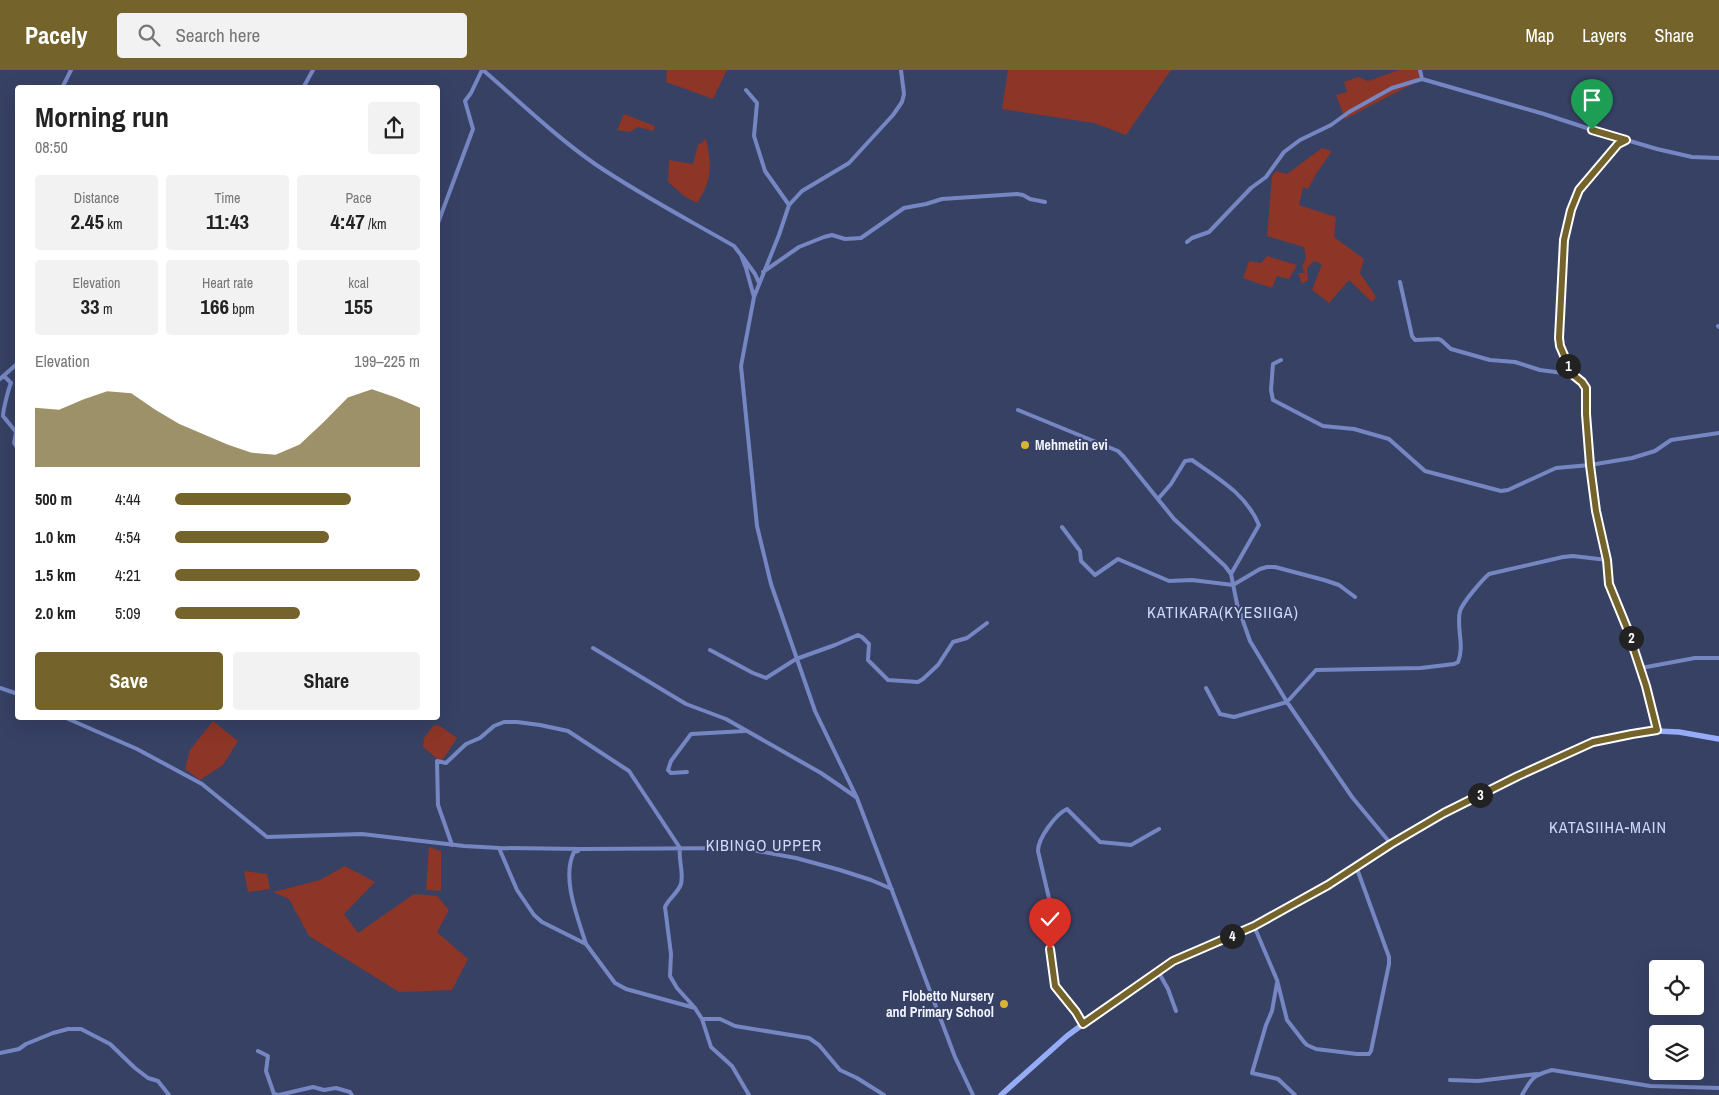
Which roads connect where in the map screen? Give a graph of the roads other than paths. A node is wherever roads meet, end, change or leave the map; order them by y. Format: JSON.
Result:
{"nodes":[{"id":1,"x":71,"y":70,"type":"edge"},
{"id":2,"x":313,"y":70,"type":"edge"},
{"id":3,"x":483,"y":70,"type":"edge"},
{"id":4,"x":901,"y":70,"type":"edge"},
{"id":5,"x":1420,"y":70,"type":"edge"},
{"id":6,"x":1422,"y":79,"type":"junction"},
{"id":7,"x":64,"y":85,"type":"edge"},
{"id":8,"x":305,"y":85,"type":"edge"},
{"id":9,"x":746,"y":90,"type":"dead end"},
{"id":10,"x":1626,"y":140,"type":"junction"},
{"id":11,"x":1719,"y":158,"type":"edge"},
{"id":12,"x":1044,"y":202,"type":"dead end"},
{"id":13,"x":789,"y":205,"type":"junction"},
{"id":14,"x":440,"y":219,"type":"edge"},
{"id":15,"x":1187,"y":242,"type":"dead end"},
{"id":16,"x":741,"y":255,"type":"junction"},
{"id":17,"x":763,"y":272,"type":"junction"},
{"id":18,"x":1400,"y":282,"type":"dead end"},
{"id":19,"x":759,"y":283,"type":"junction"},
{"id":20,"x":754,"y":297,"type":"junction"},
{"id":21,"x":1280,"y":360,"type":"dead end"},
{"id":22,"x":15,"y":366,"type":"edge"},
{"id":23,"x":1572,"y":374,"type":"junction"},
{"id":24,"x":4,"y":376,"type":"junction"},
{"id":25,"x":0,"y":378,"type":"edge"},
{"id":26,"x":1018,"y":410,"type":"dead end"},
{"id":27,"x":15,"y":431,"type":"edge"},
{"id":28,"x":1719,"y":433,"type":"edge"},
{"id":29,"x":1590,"y":465,"type":"junction"},
{"id":30,"x":1158,"y":499,"type":"junction"},
{"id":31,"x":1062,"y":526,"type":"dead end"},
{"id":32,"x":1607,"y":560,"type":"junction"},
{"id":33,"x":1231,"y":574,"type":"junction"},
{"id":34,"x":1233,"y":585,"type":"junction"},
{"id":35,"x":1355,"y":597,"type":"dead end"},
{"id":36,"x":986,"y":623,"type":"dead end"},
{"id":37,"x":593,"y":648,"type":"dead end"},
{"id":38,"x":710,"y":650,"type":"dead end"},
{"id":39,"x":1719,"y":658,"type":"edge"},
{"id":40,"x":796,"y":659,"type":"junction"},
{"id":41,"x":1640,"y":668,"type":"junction"},
{"id":42,"x":0,"y":688,"type":"edge"},
{"id":43,"x":1206,"y":688,"type":"dead end"},
{"id":44,"x":15,"y":693,"type":"edge"},
{"id":45,"x":1287,"y":702,"type":"junction"},
{"id":46,"x":71,"y":720,"type":"edge"},
{"id":47,"x":1657,"y":730,"type":"junction"},
{"id":48,"x":747,"y":731,"type":"junction"},
{"id":49,"x":1719,"y":739,"type":"edge"},
{"id":50,"x":687,"y":772,"type":"dead end"},
{"id":51,"x":857,"y":798,"type":"junction"},
{"id":52,"x":1159,"y":829,"type":"dead end"},
{"id":53,"x":1391,"y":844,"type":"junction"},
{"id":54,"x":452,"y":845,"type":"junction"},
{"id":55,"x":499,"y":848,"type":"junction"},
{"id":56,"x":680,"y":848,"type":"junction"},
{"id":57,"x":582,"y":849,"type":"junction"},
{"id":58,"x":1356,"y":866,"type":"junction"},
{"id":59,"x":892,"y":889,"type":"junction"},
{"id":60,"x":1254,"y":926,"type":"junction"},
{"id":61,"x":586,"y":944,"type":"junction"},
{"id":62,"x":1159,"y":973,"type":"junction"},
{"id":63,"x":1277,"y":980,"type":"junction"},
{"id":64,"x":695,"y":1008,"type":"junction"},
{"id":65,"x":1176,"y":1011,"type":"dead end"},
{"id":66,"x":702,"y":1019,"type":"junction"},
{"id":67,"x":1083,"y":1024,"type":"junction"},
{"id":68,"x":258,"y":1051,"type":"dead end"},
{"id":69,"x":0,"y":1053,"type":"edge"},
{"id":70,"x":1537,"y":1074,"type":"junction"},
{"id":71,"x":1450,"y":1080,"type":"dead end"},
{"id":72,"x":1719,"y":1088,"type":"edge"},
{"id":73,"x":169,"y":1095,"type":"edge"},
{"id":74,"x":352,"y":1095,"type":"edge"},
{"id":75,"x":749,"y":1095,"type":"edge"},
{"id":76,"x":884,"y":1095,"type":"edge"},
{"id":77,"x":973,"y":1095,"type":"edge"},
{"id":78,"x":1002,"y":1095,"type":"edge"},
{"id":79,"x":1294,"y":1095,"type":"edge"},
{"id":80,"x":1522,"y":1095,"type":"edge"}],
"edges":[{"from":1,"to":7,"type":"street"},
{"from":2,"to":8,"type":"street"},
{"from":3,"to":14,"type":"street"},
{"from":3,"to":16,"type":"street"},
{"from":4,"to":13,"type":"street"},
{"from":5,"to":6,"type":"street"},
{"from":6,"to":10,"type":"street"},
{"from":6,"to":15,"type":"street"},
{"from":9,"to":13,"type":"street"},
{"from":10,"to":11,"type":"street"},
{"from":10,"to":23,"type":"street"},
{"from":12,"to":17,"type":"street"},
{"from":13,"to":17,"type":"street"},
{"from":16,"to":19,"type":"street"},
{"from":16,"to":20,"type":"street"},
{"from":17,"to":19,"type":"street"},
{"from":18,"to":23,"type":"street"},
{"from":19,"to":20,"type":"street"},
{"from":20,"to":40,"type":"street"},
{"from":21,"to":29,"type":"street"},
{"from":22,"to":24,"type":"street"},
{"from":23,"to":29,"type":"street"},
{"from":24,"to":25,"type":"street"},
{"from":24,"to":27,"type":"street"},
{"from":26,"to":30,"type":"street"},
{"from":28,"to":29,"type":"street"},
{"from":29,"to":32,"type":"street"},
{"from":30,"to":33,"type":"street"},
{"from":30,"to":33,"type":"street"},
{"from":31,"to":34,"type":"street"},
{"from":32,"to":41,"type":"street"},
{"from":32,"to":45,"type":"street"},
{"from":33,"to":34,"type":"street"},
{"from":34,"to":35,"type":"street"},
{"from":34,"to":45,"type":"street"},
{"from":36,"to":40,"type":"street"},
{"from":37,"to":48,"type":"street"},
{"from":38,"to":40,"type":"street"},
{"from":39,"to":41,"type":"street"},
{"from":40,"to":51,"type":"street"},
{"from":41,"to":47,"type":"street"},
{"from":42,"to":44,"type":"street"},
{"from":43,"to":45,"type":"street"},
{"from":45,"to":53,"type":"street"},
{"from":46,"to":54,"type":"street"},
{"from":47,"to":49,"type":"main road"},
{"from":47,"to":53,"type":"main road"},
{"from":48,"to":50,"type":"street"},
{"from":48,"to":51,"type":"street"},
{"from":51,"to":59,"type":"street"},
{"from":52,"to":67,"type":"street"},
{"from":53,"to":58,"type":"main road"},
{"from":54,"to":55,"type":"street"},
{"from":54,"to":56,"type":"street"},
{"from":55,"to":57,"type":"street"},
{"from":55,"to":61,"type":"street"},
{"from":56,"to":57,"type":"street"},
{"from":56,"to":59,"type":"street"},
{"from":56,"to":64,"type":"street"},
{"from":57,"to":61,"type":"street"},
{"from":58,"to":60,"type":"main road"},
{"from":58,"to":63,"type":"street"},
{"from":59,"to":77,"type":"street"},
{"from":60,"to":62,"type":"main road"},
{"from":60,"to":63,"type":"street"},
{"from":61,"to":64,"type":"street"},
{"from":62,"to":65,"type":"street"},
{"from":62,"to":67,"type":"main road"},
{"from":63,"to":79,"type":"street"},
{"from":64,"to":66,"type":"street"},
{"from":66,"to":75,"type":"street"},
{"from":66,"to":76,"type":"street"},
{"from":67,"to":78,"type":"main road"},
{"from":68,"to":74,"type":"street"},
{"from":69,"to":73,"type":"street"},
{"from":70,"to":71,"type":"street"},
{"from":70,"to":72,"type":"street"},
{"from":70,"to":80,"type":"street"}]}
